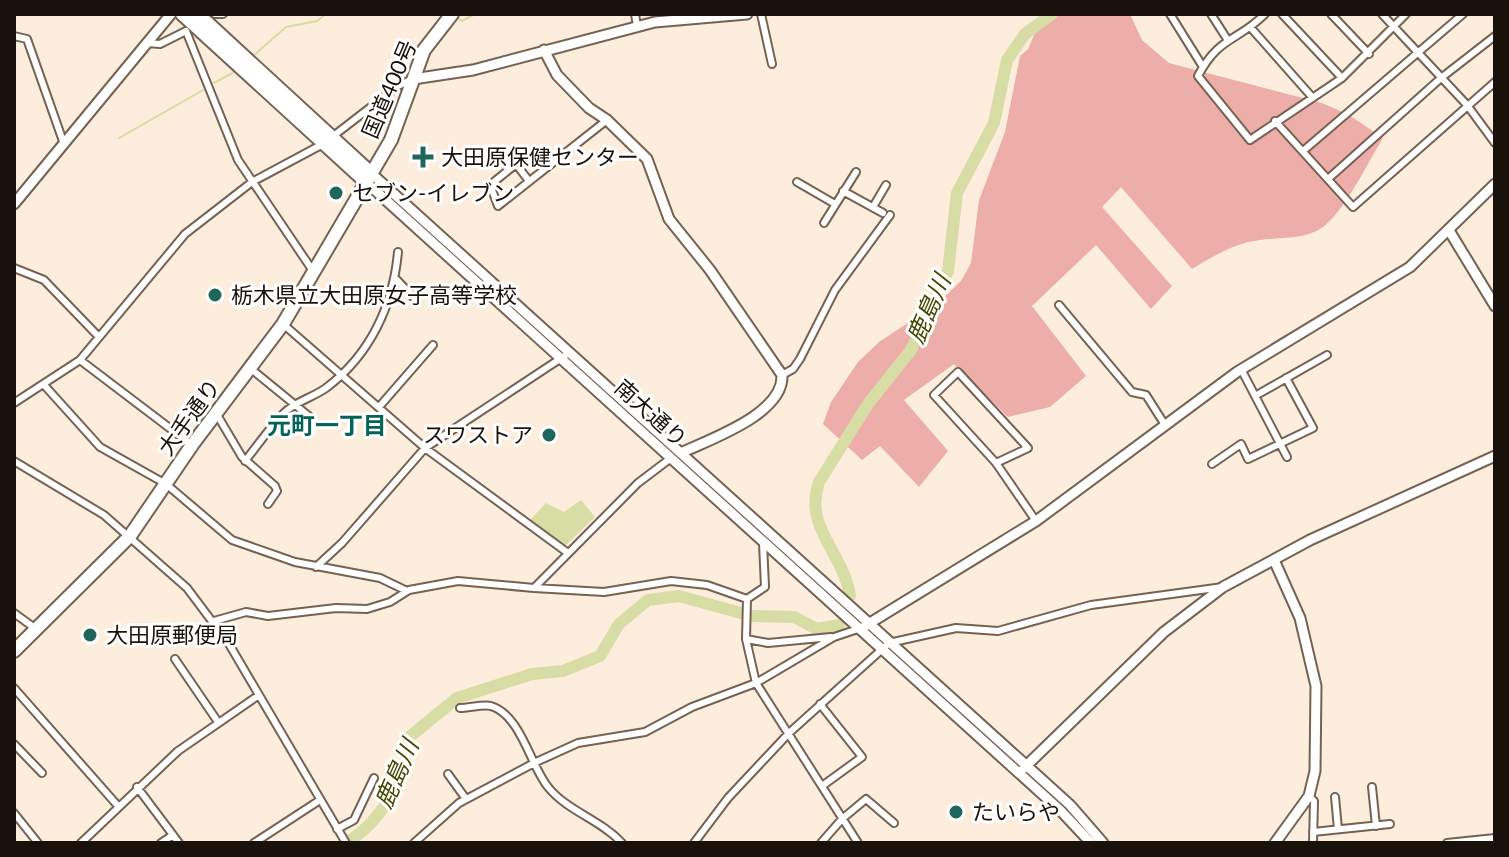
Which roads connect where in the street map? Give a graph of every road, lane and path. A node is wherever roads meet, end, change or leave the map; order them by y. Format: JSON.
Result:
{"nodes":[{"id":1,"x":171,"y":14,"type":"edge"},
{"id":2,"x":182,"y":14,"type":"edge"},
{"id":3,"x":198,"y":14,"type":"edge"},
{"id":4,"x":215,"y":14,"type":"edge"},
{"id":5,"x":223,"y":14,"type":"edge"},
{"id":6,"x":452,"y":14,"type":"edge"},
{"id":7,"x":635,"y":14,"type":"edge"},
{"id":8,"x":747,"y":14,"type":"edge"},
{"id":9,"x":761,"y":14,"type":"edge"},
{"id":10,"x":1170,"y":14,"type":"edge"},
{"id":11,"x":1211,"y":14,"type":"edge"},
{"id":12,"x":1265,"y":14,"type":"edge"},
{"id":13,"x":1282,"y":14,"type":"edge"},
{"id":14,"x":1331,"y":14,"type":"edge"},
{"id":15,"x":1382,"y":14,"type":"edge"},
{"id":16,"x":1406,"y":14,"type":"edge"},
{"id":17,"x":1463,"y":14,"type":"edge"},
{"id":18,"x":637,"y":26,"type":"junction"},
{"id":19,"x":1394,"y":27,"type":"junction"},
{"id":20,"x":1251,"y":28,"type":"junction"},
{"id":21,"x":14,"y":36,"type":"edge"},
{"id":22,"x":1495,"y":36,"type":"edge"},
{"id":23,"x":1227,"y":39,"type":"junction"},
{"id":24,"x":147,"y":43,"type":"junction"},
{"id":25,"x":544,"y":50,"type":"junction"},
{"id":26,"x":1417,"y":51,"type":"junction"},
{"id":27,"x":1369,"y":54,"type":"junction"},
{"id":28,"x":772,"y":64,"type":"dead end"},
{"id":29,"x":1203,"y":67,"type":"junction"},
{"id":30,"x":1342,"y":78,"type":"junction"},
{"id":31,"x":1441,"y":78,"type":"junction"},
{"id":32,"x":413,"y":79,"type":"junction"},
{"id":33,"x":1495,"y":82,"type":"edge"},
{"id":34,"x":1312,"y":97,"type":"junction"},
{"id":35,"x":1467,"y":105,"type":"junction"},
{"id":36,"x":607,"y":120,"type":"junction"},
{"id":37,"x":1275,"y":121,"type":"junction"},
{"id":38,"x":328,"y":140,"type":"junction"},
{"id":39,"x":1495,"y":143,"type":"edge"},
{"id":40,"x":64,"y":144,"type":"junction"},
{"id":41,"x":1303,"y":151,"type":"junction"},
{"id":42,"x":856,"y":172,"type":"dead end"},
{"id":43,"x":369,"y":178,"type":"junction"},
{"id":44,"x":1328,"y":179,"type":"junction"},
{"id":45,"x":529,"y":181,"type":"junction"},
{"id":46,"x":252,"y":182,"type":"junction"},
{"id":47,"x":797,"y":182,"type":"dead end"},
{"id":48,"x":1495,"y":184,"type":"edge"},
{"id":49,"x":886,"y":185,"type":"dead end"},
{"id":50,"x":843,"y":191,"type":"junction"},
{"id":51,"x":14,"y":204,"type":"edge"},
{"id":52,"x":835,"y":204,"type":"junction"},
{"id":53,"x":873,"y":207,"type":"junction"},
{"id":54,"x":824,"y":223,"type":"dead end"},
{"id":55,"x":1450,"y":232,"type":"junction"},
{"id":56,"x":398,"y":252,"type":"dead end"},
{"id":57,"x":14,"y":268,"type":"edge"},
{"id":58,"x":315,"y":274,"type":"junction"},
{"id":59,"x":396,"y":279,"type":"junction"},
{"id":60,"x":417,"y":301,"type":"dead end"},
{"id":61,"x":1059,"y":305,"type":"dead end"},
{"id":62,"x":1495,"y":306,"type":"edge"},
{"id":63,"x":283,"y":324,"type":"junction"},
{"id":64,"x":99,"y":337,"type":"junction"},
{"id":65,"x":433,"y":345,"type":"dead end"},
{"id":66,"x":1327,"y":355,"type":"dead end"},
{"id":67,"x":565,"y":356,"type":"junction"},
{"id":68,"x":80,"y":360,"type":"junction"},
{"id":69,"x":250,"y":368,"type":"junction"},
{"id":70,"x":1241,"y":369,"type":"junction"},
{"id":71,"x":343,"y":375,"type":"junction"},
{"id":72,"x":782,"y":375,"type":"junction"},
{"id":73,"x":1286,"y":378,"type":"junction"},
{"id":74,"x":45,"y":386,"type":"junction"},
{"id":75,"x":1255,"y":396,"type":"junction"},
{"id":76,"x":14,"y":403,"type":"edge"},
{"id":77,"x":295,"y":405,"type":"junction"},
{"id":78,"x":379,"y":407,"type":"junction"},
{"id":79,"x":216,"y":413,"type":"junction"},
{"id":80,"x":310,"y":417,"type":"dead end"},
{"id":81,"x":1165,"y":425,"type":"junction"},
{"id":82,"x":1280,"y":444,"type":"junction"},
{"id":83,"x":192,"y":445,"type":"junction"},
{"id":84,"x":425,"y":448,"type":"junction"},
{"id":85,"x":676,"y":455,"type":"junction"},
{"id":86,"x":1495,"y":456,"type":"edge"},
{"id":87,"x":1287,"y":457,"type":"dead end"},
{"id":88,"x":14,"y":461,"type":"edge"},
{"id":89,"x":245,"y":461,"type":"junction"},
{"id":90,"x":996,"y":463,"type":"junction"},
{"id":91,"x":1212,"y":464,"type":"dead end"},
{"id":92,"x":166,"y":484,"type":"junction"},
{"id":93,"x":268,"y":504,"type":"dead end"},
{"id":94,"x":1036,"y":521,"type":"junction"},
{"id":95,"x":130,"y":536,"type":"junction"},
{"id":96,"x":763,"y":543,"type":"junction"},
{"id":97,"x":568,"y":553,"type":"junction"},
{"id":98,"x":1274,"y":560,"type":"junction"},
{"id":99,"x":316,"y":567,"type":"junction"},
{"id":100,"x":1223,"y":587,"type":"junction"},
{"id":101,"x":534,"y":588,"type":"junction"},
{"id":102,"x":407,"y":591,"type":"junction"},
{"id":103,"x":747,"y":599,"type":"junction"},
{"id":104,"x":14,"y":613,"type":"edge"},
{"id":105,"x":214,"y":621,"type":"junction"},
{"id":106,"x":869,"y":625,"type":"junction"},
{"id":107,"x":36,"y":629,"type":"junction"},
{"id":108,"x":858,"y":629,"type":"junction"},
{"id":109,"x":834,"y":637,"type":"junction"},
{"id":110,"x":746,"y":639,"type":"junction"},
{"id":111,"x":885,"y":647,"type":"junction"},
{"id":112,"x":14,"y":651,"type":"edge"},
{"id":113,"x":175,"y":659,"type":"dead end"},
{"id":114,"x":756,"y":683,"type":"junction"},
{"id":115,"x":14,"y":688,"type":"edge"},
{"id":116,"x":259,"y":695,"type":"junction"},
{"id":117,"x":820,"y":704,"type":"junction"},
{"id":118,"x":460,"y":708,"type":"dead end"},
{"id":119,"x":218,"y":722,"type":"junction"},
{"id":120,"x":789,"y":733,"type":"junction"},
{"id":121,"x":14,"y":744,"type":"edge"},
{"id":122,"x":536,"y":762,"type":"junction"},
{"id":123,"x":1022,"y":770,"type":"junction"},
{"id":124,"x":42,"y":773,"type":"dead end"},
{"id":125,"x":448,"y":774,"type":"dead end"},
{"id":126,"x":374,"y":778,"type":"dead end"},
{"id":127,"x":822,"y":786,"type":"junction"},
{"id":128,"x":137,"y":787,"type":"junction"},
{"id":129,"x":1372,"y":787,"type":"dead end"},
{"id":130,"x":1309,"y":796,"type":"junction"},
{"id":131,"x":1335,"y":797,"type":"dead end"},
{"id":132,"x":466,"y":799,"type":"junction"},
{"id":133,"x":320,"y":800,"type":"junction"},
{"id":134,"x":118,"y":806,"type":"junction"},
{"id":135,"x":14,"y":813,"type":"edge"},
{"id":136,"x":842,"y":819,"type":"junction"},
{"id":137,"x":894,"y":823,"type":"dead end"},
{"id":138,"x":1390,"y":824,"type":"dead end"},
{"id":139,"x":1376,"y":826,"type":"junction"},
{"id":140,"x":337,"y":829,"type":"junction"},
{"id":141,"x":1338,"y":829,"type":"junction"},
{"id":142,"x":1313,"y":832,"type":"junction"},
{"id":143,"x":173,"y":835,"type":"junction"},
{"id":144,"x":1495,"y":838,"type":"edge"},
{"id":145,"x":856,"y":842,"type":"edge"},
{"id":146,"x":38,"y":843,"type":"edge"},
{"id":147,"x":81,"y":843,"type":"edge"},
{"id":148,"x":161,"y":843,"type":"edge"},
{"id":149,"x":179,"y":843,"type":"edge"},
{"id":150,"x":254,"y":843,"type":"edge"},
{"id":151,"x":346,"y":843,"type":"edge"},
{"id":152,"x":414,"y":843,"type":"edge"},
{"id":153,"x":622,"y":843,"type":"edge"},
{"id":154,"x":694,"y":843,"type":"edge"},
{"id":155,"x":821,"y":843,"type":"edge"},
{"id":156,"x":1091,"y":843,"type":"edge"},
{"id":157,"x":1103,"y":843,"type":"edge"},
{"id":158,"x":1275,"y":843,"type":"edge"},
{"id":159,"x":1313,"y":843,"type":"edge"},
{"id":160,"x":1447,"y":843,"type":"edge"}],
"edges":[{"from":1,"to":24,"type":"street"},
{"from":2,"to":38,"type":"highway","name":"南大通り"},
{"from":3,"to":38,"type":"highway","name":"南大通り"},
{"from":4,"to":5,"type":"street"},
{"from":6,"to":32,"type":"highway","name":"国道400号"},
{"from":7,"to":18,"type":"street"},
{"from":8,"to":18,"type":"street"},
{"from":9,"to":28,"type":"street"},
{"from":10,"to":29,"type":"street"},
{"from":11,"to":23,"type":"street"},
{"from":12,"to":20,"type":"street"},
{"from":13,"to":30,"type":"street"},
{"from":14,"to":27,"type":"street"},
{"from":15,"to":19,"type":"street"},
{"from":16,"to":19,"type":"street"},
{"from":17,"to":26,"type":"street"},
{"from":18,"to":25,"type":"street"},
{"from":19,"to":26,"type":"street"},
{"from":19,"to":27,"type":"street"},
{"from":20,"to":23,"type":"street"},
{"from":20,"to":34,"type":"street"},
{"from":21,"to":40,"type":"street"},
{"from":22,"to":31,"type":"street"},
{"from":23,"to":29,"type":"street"},
{"from":24,"to":40,"type":"street"},
{"from":24,"to":46,"type":"street"},
{"from":25,"to":32,"type":"street"},
{"from":25,"to":36,"type":"street"},
{"from":26,"to":31,"type":"street"},
{"from":26,"to":41,"type":"street"},
{"from":27,"to":30,"type":"street"},
{"from":29,"to":37,"type":"street"},
{"from":30,"to":34,"type":"street"},
{"from":31,"to":35,"type":"street"},
{"from":31,"to":44,"type":"street"},
{"from":32,"to":38,"type":"street"},
{"from":32,"to":43,"type":"highway","name":"国道400号"},
{"from":33,"to":35,"type":"street"},
{"from":34,"to":37,"type":"street"},
{"from":35,"to":39,"type":"street"},
{"from":35,"to":44,"type":"street"},
{"from":36,"to":45,"type":"street"},
{"from":36,"to":72,"type":"street"},
{"from":37,"to":41,"type":"street"},
{"from":38,"to":43,"type":"highway","name":"南大通り"},
{"from":38,"to":46,"type":"street"},
{"from":40,"to":51,"type":"street"},
{"from":41,"to":44,"type":"street"},
{"from":42,"to":50,"type":"street"},
{"from":43,"to":58,"type":"highway","name":"大手通り"},
{"from":43,"to":67,"type":"street","name":"南大通り"},
{"from":45,"to":45,"type":"street"},
{"from":46,"to":58,"type":"street"},
{"from":46,"to":64,"type":"street"},
{"from":47,"to":52,"type":"street"},
{"from":48,"to":55,"type":"street"},
{"from":49,"to":53,"type":"street"},
{"from":50,"to":52,"type":"street"},
{"from":50,"to":53,"type":"street"},
{"from":52,"to":54,"type":"street"},
{"from":53,"to":72,"type":"street"},
{"from":55,"to":62,"type":"street"},
{"from":55,"to":70,"type":"street"},
{"from":56,"to":59,"type":"street"},
{"from":57,"to":64,"type":"street"},
{"from":58,"to":63,"type":"highway","name":"大手通り"},
{"from":59,"to":60,"type":"street"},
{"from":59,"to":71,"type":"street"},
{"from":61,"to":81,"type":"street"},
{"from":63,"to":69,"type":"highway","name":"大手通り"},
{"from":63,"to":71,"type":"street"},
{"from":64,"to":68,"type":"street"},
{"from":65,"to":78,"type":"street"},
{"from":66,"to":73,"type":"street"},
{"from":67,"to":84,"type":"street"},
{"from":67,"to":85,"type":"street","name":"南大通り"},
{"from":68,"to":74,"type":"street"},
{"from":68,"to":83,"type":"street"},
{"from":69,"to":77,"type":"street"},
{"from":69,"to":79,"type":"highway","name":"大手通り"},
{"from":70,"to":75,"type":"street"},
{"from":70,"to":81,"type":"street"},
{"from":71,"to":77,"type":"street"},
{"from":71,"to":78,"type":"street"},
{"from":72,"to":85,"type":"street"},
{"from":73,"to":75,"type":"street"},
{"from":73,"to":82,"type":"street"},
{"from":74,"to":76,"type":"street"},
{"from":74,"to":92,"type":"street"},
{"from":75,"to":82,"type":"street"},
{"from":77,"to":80,"type":"street"},
{"from":77,"to":89,"type":"street"},
{"from":78,"to":84,"type":"street"},
{"from":79,"to":83,"type":"highway","name":"大手通り"},
{"from":79,"to":89,"type":"street"},
{"from":81,"to":94,"type":"street"},
{"from":82,"to":87,"type":"street"},
{"from":82,"to":91,"type":"street"},
{"from":83,"to":92,"type":"highway","name":"大手通り"},
{"from":84,"to":97,"type":"street"},
{"from":84,"to":99,"type":"street"},
{"from":85,"to":96,"type":"street","name":"南大通り"},
{"from":85,"to":97,"type":"street"},
{"from":85,"to":106,"type":"street","name":"南大通り"},
{"from":86,"to":98,"type":"street"},
{"from":88,"to":95,"type":"street"},
{"from":89,"to":93,"type":"street"},
{"from":90,"to":90,"type":"street"},
{"from":90,"to":94,"type":"street"},
{"from":92,"to":95,"type":"highway","name":"大手通り"},
{"from":92,"to":99,"type":"street"},
{"from":94,"to":106,"type":"street"},
{"from":95,"to":105,"type":"street"},
{"from":95,"to":107,"type":"highway","name":"大手通り"},
{"from":96,"to":103,"type":"street"},
{"from":96,"to":108,"type":"street","name":"南大通り"},
{"from":97,"to":101,"type":"street"},
{"from":98,"to":100,"type":"street"},
{"from":98,"to":130,"type":"street"},
{"from":99,"to":102,"type":"street"},
{"from":100,"to":111,"type":"street"},
{"from":100,"to":123,"type":"street"},
{"from":101,"to":102,"type":"street"},
{"from":101,"to":103,"type":"street"},
{"from":102,"to":105,"type":"street"},
{"from":103,"to":110,"type":"street"},
{"from":104,"to":107,"type":"street"},
{"from":105,"to":116,"type":"street"},
{"from":106,"to":108,"type":"street"},
{"from":106,"to":111,"type":"street","name":"南大通り"},
{"from":107,"to":112,"type":"highway","name":"大手通り"},
{"from":108,"to":109,"type":"street"},
{"from":108,"to":111,"type":"street","name":"南大通り"},
{"from":109,"to":110,"type":"street"},
{"from":109,"to":114,"type":"street"},
{"from":110,"to":114,"type":"street"},
{"from":111,"to":117,"type":"street"},
{"from":111,"to":123,"type":"street","name":"南大通り"},
{"from":113,"to":119,"type":"street"},
{"from":114,"to":120,"type":"street"},
{"from":114,"to":122,"type":"street"},
{"from":115,"to":134,"type":"street"},
{"from":116,"to":119,"type":"street"},
{"from":116,"to":133,"type":"street"},
{"from":117,"to":120,"type":"street"},
{"from":117,"to":127,"type":"street"},
{"from":118,"to":122,"type":"street"},
{"from":119,"to":128,"type":"street"},
{"from":120,"to":127,"type":"street"},
{"from":120,"to":154,"type":"street"},
{"from":121,"to":124,"type":"street"},
{"from":122,"to":132,"type":"street"},
{"from":122,"to":153,"type":"street"},
{"from":123,"to":156,"type":"street","name":"南大通り"},
{"from":123,"to":157,"type":"street","name":"南大通り"},
{"from":125,"to":132,"type":"street"},
{"from":126,"to":140,"type":"street"},
{"from":127,"to":136,"type":"street"},
{"from":128,"to":134,"type":"street"},
{"from":128,"to":143,"type":"street"},
{"from":129,"to":139,"type":"street"},
{"from":130,"to":142,"type":"street"},
{"from":130,"to":158,"type":"street"},
{"from":131,"to":141,"type":"street"},
{"from":132,"to":152,"type":"street"},
{"from":133,"to":140,"type":"street"},
{"from":133,"to":150,"type":"street"},
{"from":134,"to":147,"type":"street"},
{"from":135,"to":146,"type":"street"},
{"from":136,"to":137,"type":"street"},
{"from":136,"to":145,"type":"street"},
{"from":136,"to":155,"type":"street"},
{"from":138,"to":139,"type":"street"},
{"from":139,"to":141,"type":"street"},
{"from":140,"to":151,"type":"street"},
{"from":141,"to":142,"type":"street"},
{"from":142,"to":159,"type":"street"},
{"from":143,"to":148,"type":"street"},
{"from":143,"to":149,"type":"street"},
{"from":144,"to":160,"type":"street"}]}
